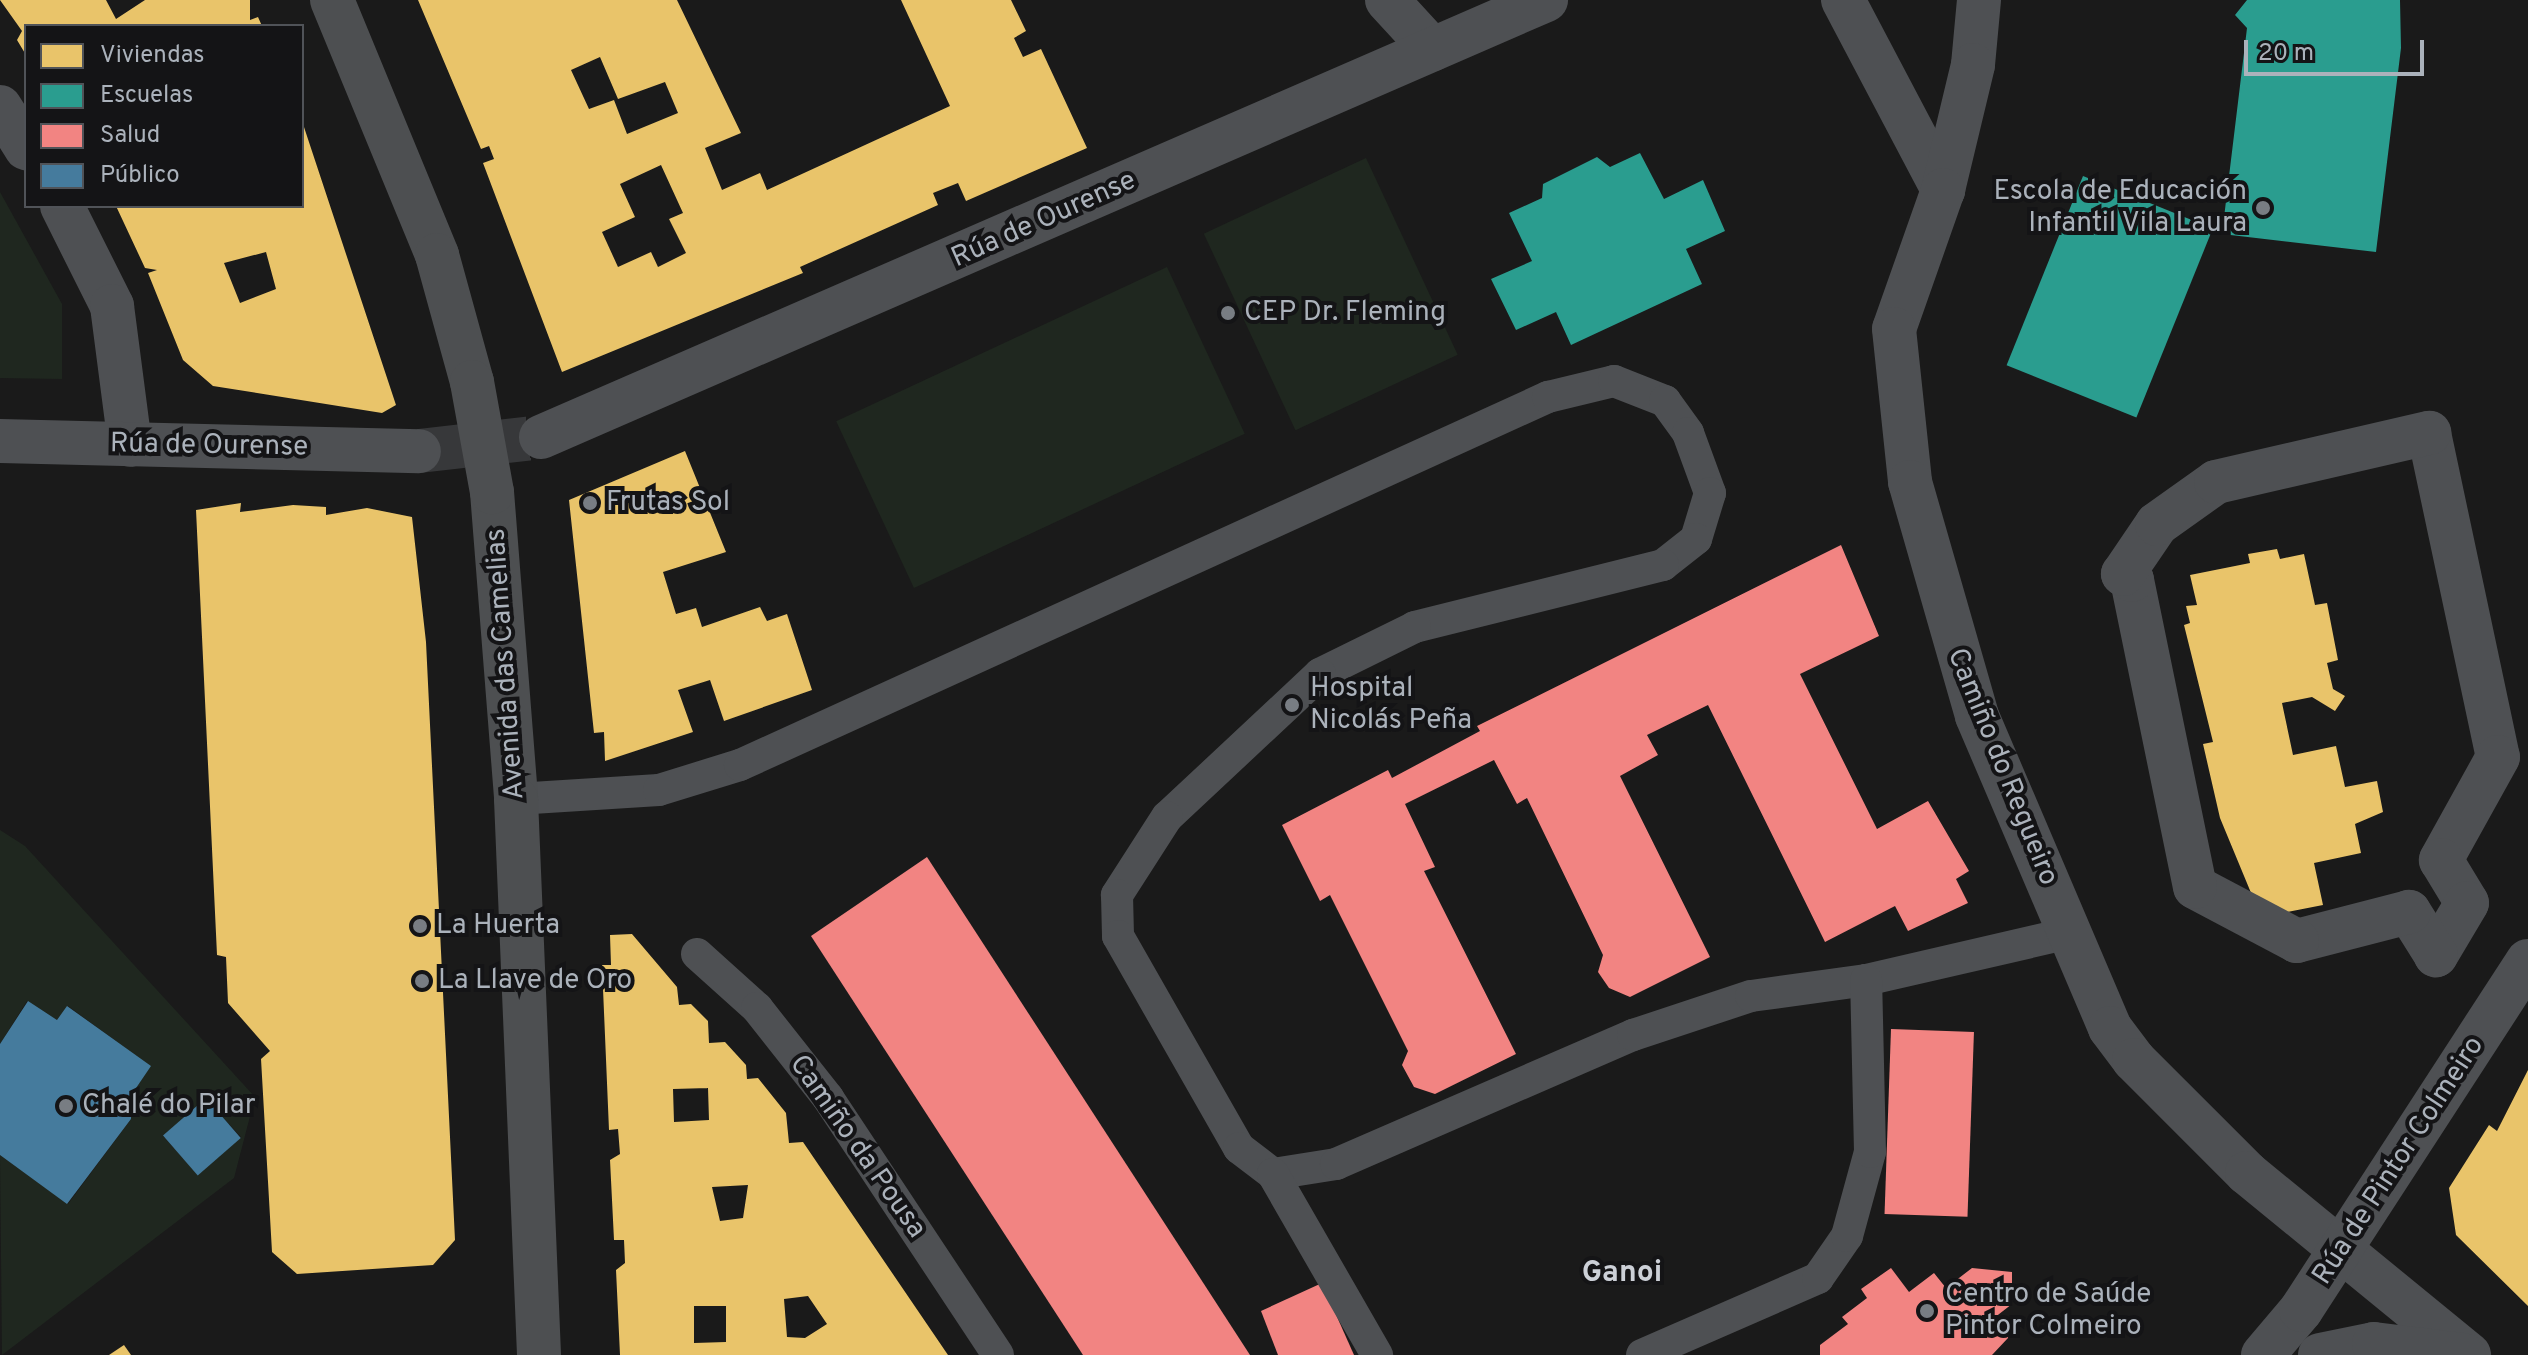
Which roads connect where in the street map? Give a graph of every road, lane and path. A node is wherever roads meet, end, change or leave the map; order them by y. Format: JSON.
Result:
{"nodes":[{"id":1,"x":332,"y":0,"type":"edge"},
{"id":2,"x":1387,"y":0,"type":"edge"},
{"id":3,"x":1546,"y":0,"type":"edge"},
{"id":4,"x":1843,"y":0,"type":"edge"},
{"id":5,"x":1979,"y":0,"type":"edge"},
{"id":6,"x":1432,"y":49,"type":"junction"},
{"id":7,"x":0,"y":107,"type":"edge"},
{"id":8,"x":24,"y":145,"type":"edge"},
{"id":9,"x":1943,"y":190,"type":"junction"},
{"id":10,"x":63,"y":208,"type":"edge"},
{"id":11,"x":541,"y":437,"type":"tunnel mouth"},
{"id":12,"x":0,"y":441,"type":"edge"},
{"id":13,"x":130,"y":445,"type":"junction"},
{"id":14,"x":419,"y":451,"type":"tunnel mouth"},
{"id":15,"x":2157,"y":524,"type":"joint"},
{"id":16,"x":516,"y":799,"type":"junction"},
{"id":17,"x":2069,"y":933,"type":"junction"},
{"id":18,"x":697,"y":954,"type":"dead end"},
{"id":19,"x":2528,"y":961,"type":"edge"},
{"id":20,"x":1866,"y":980,"type":"junction"},
{"id":21,"x":1273,"y":1174,"type":"junction"},
{"id":22,"x":2340,"y":1249,"type":"junction"},
{"id":23,"x":539,"y":1355,"type":"edge"},
{"id":24,"x":998,"y":1355,"type":"edge"},
{"id":25,"x":1377,"y":1355,"type":"edge"},
{"id":26,"x":1642,"y":1355,"type":"edge"},
{"id":27,"x":2263,"y":1355,"type":"edge"},
{"id":28,"x":2320,"y":1355,"type":"edge"},
{"id":29,"x":2466,"y":1355,"type":"edge"}],
"edges":[{"from":1,"to":16,"type":"main road","name":"Avenida das Camelias","bridge":true},
{"from":2,"to":6,"type":"street"},
{"from":3,"to":6,"type":"street","name":"Rúa de Ourense"},
{"from":4,"to":9,"type":"street"},
{"from":5,"to":9,"type":"street","name":"Camiño do Regueiro"},
{"from":6,"to":11,"type":"street","name":"Rúa de Ourense"},
{"from":7,"to":8,"type":"street"},
{"from":9,"to":17,"type":"street","name":"Camiño do Regueiro"},
{"from":10,"to":13,"type":"street"},
{"from":12,"to":13,"type":"street","name":"Rúa de Ourense"},
{"from":13,"to":14,"type":"street","name":"Rúa de Ourense"},
{"from":15,"to":15,"type":"street"},
{"from":16,"to":21,"type":"lane"},
{"from":16,"to":23,"type":"main road","name":"Avenida das Camelias"},
{"from":17,"to":20,"type":"lane"},
{"from":17,"to":22,"type":"street","name":"Camiño do Regueiro"},
{"from":18,"to":24,"type":"lane","name":"Camiño da Pousa"},
{"from":19,"to":22,"type":"street","name":"Rúa de Pintor Colmeiro"},
{"from":20,"to":21,"type":"lane"},
{"from":20,"to":26,"type":"lane"},
{"from":21,"to":25,"type":"lane"},
{"from":22,"to":27,"type":"street","name":"Rúa de Pintor Colmeiro"},
{"from":22,"to":29,"type":"street","name":"Camiño do Regueiro"},
{"from":28,"to":29,"type":"street"}]}
